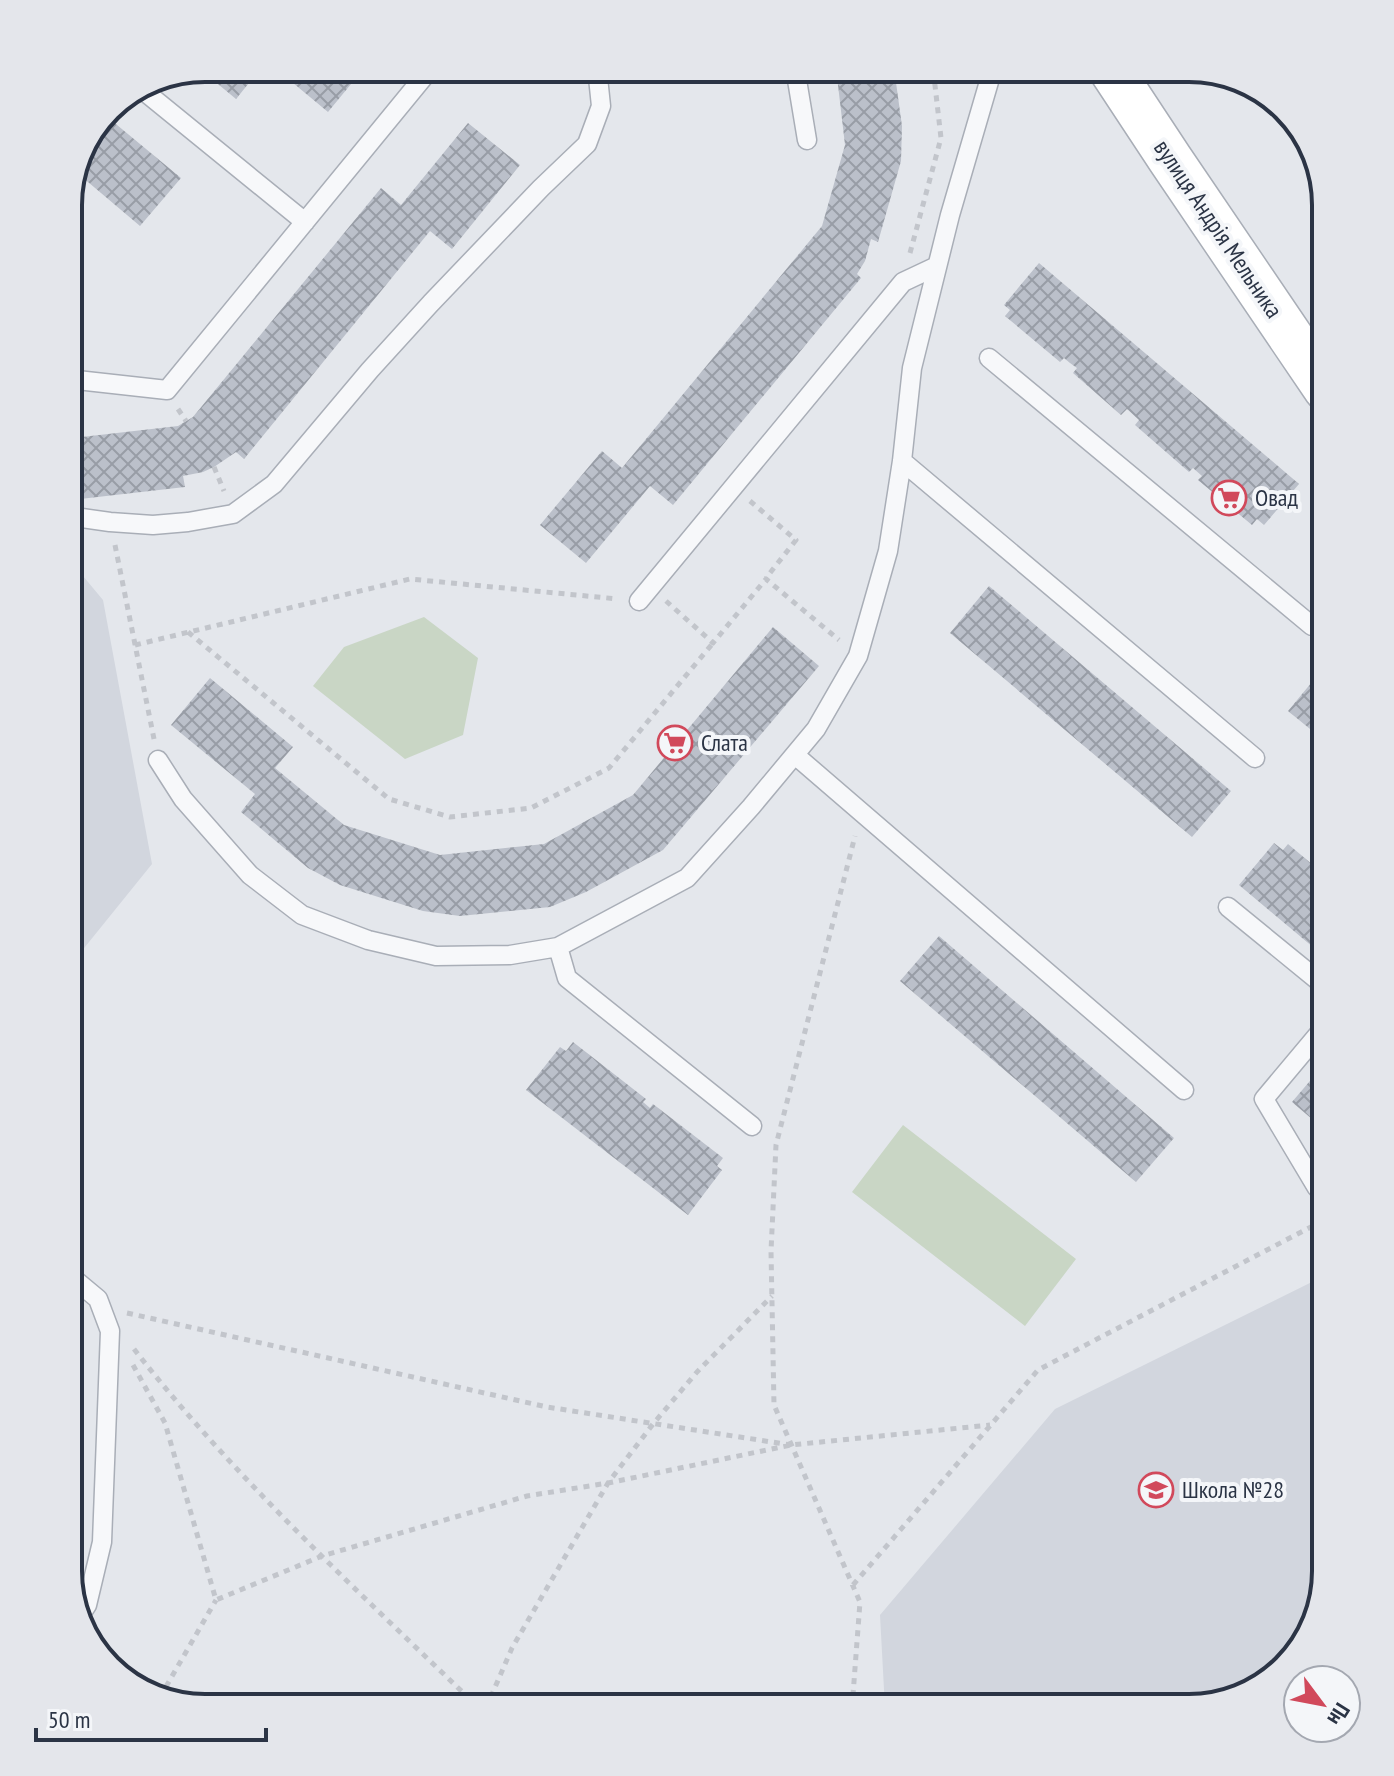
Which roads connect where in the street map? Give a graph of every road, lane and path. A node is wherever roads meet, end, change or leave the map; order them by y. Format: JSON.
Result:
{"nodes":[{"id":1,"x":420,"y":82,"type":"edge"},
{"id":2,"x":598,"y":82,"type":"edge"},
{"id":3,"x":797,"y":82,"type":"edge"},
{"id":4,"x":935,"y":82,"type":"edge"},
{"id":5,"x":989,"y":82,"type":"edge"},
{"id":6,"x":1119,"y":82,"type":"edge"},
{"id":7,"x":150,"y":96,"type":"edge"},
{"id":8,"x":807,"y":140,"type":"dead end"},
{"id":9,"x":305,"y":222,"type":"junction"},
{"id":10,"x":937,"y":266,"type":"junction"},
{"id":11,"x":903,"y":282,"type":"junction"},
{"id":12,"x":989,"y":358,"type":"dead end"},
{"id":13,"x":1312,"y":368,"type":"edge"},
{"id":14,"x":82,"y":381,"type":"edge"},
{"id":15,"x":902,"y":461,"type":"junction"},
{"id":16,"x":82,"y":518,"type":"edge"},
{"id":17,"x":769,"y":518,"type":"dead end"},
{"id":18,"x":110,"y":522,"type":"junction"},
{"id":19,"x":766,"y":579,"type":"junction"},
{"id":20,"x":639,"y":601,"type":"joint"},
{"id":21,"x":666,"y":601,"type":"dead end"},
{"id":22,"x":1312,"y":626,"type":"edge"},
{"id":23,"x":188,"y":632,"type":"junction"},
{"id":24,"x":713,"y":643,"type":"junction"},
{"id":25,"x":135,"y":645,"type":"junction"},
{"id":26,"x":858,"y":656,"type":"junction"},
{"id":27,"x":795,"y":755,"type":"junction"},
{"id":28,"x":1255,"y":758,"type":"dead end"},
{"id":29,"x":158,"y":760,"type":"joint"},
{"id":30,"x":861,"y":812,"type":"junction"},
{"id":31,"x":1228,"y":907,"type":"dead end"},
{"id":32,"x":558,"y":947,"type":"junction"},
{"id":33,"x":1312,"y":976,"type":"edge"},
{"id":34,"x":1312,"y":1042,"type":"edge"},
{"id":35,"x":1184,"y":1090,"type":"dead end"},
{"id":36,"x":752,"y":1126,"type":"dead end"},
{"id":37,"x":1312,"y":1180,"type":"edge"},
{"id":38,"x":1312,"y":1226,"type":"edge"},
{"id":39,"x":82,"y":1286,"type":"edge"},
{"id":40,"x":773,"y":1295,"type":"junction"},
{"id":41,"x":102,"y":1308,"type":"junction"},
{"id":42,"x":130,"y":1359,"type":"dead end"},
{"id":43,"x":653,"y":1424,"type":"junction"},
{"id":44,"x":990,"y":1425,"type":"junction"},
{"id":45,"x":791,"y":1445,"type":"junction"},
{"id":46,"x":608,"y":1483,"type":"junction"},
{"id":47,"x":322,"y":1556,"type":"junction"},
{"id":48,"x":853,"y":1585,"type":"junction"},
{"id":49,"x":216,"y":1600,"type":"junction"},
{"id":50,"x":87,"y":1605,"type":"edge"},
{"id":51,"x":165,"y":1687,"type":"edge"},
{"id":52,"x":465,"y":1694,"type":"edge"},
{"id":53,"x":492,"y":1694,"type":"edge"},
{"id":54,"x":853,"y":1694,"type":"edge"}],
"edges":[{"from":1,"to":9,"type":"lane"},
{"from":2,"to":18,"type":"lane"},
{"from":3,"to":8,"type":"lane"},
{"from":4,"to":11,"type":"path"},
{"from":5,"to":10,"type":"lane"},
{"from":6,"to":13,"type":"street","name":"вулиця Андрія Мельника"},
{"from":7,"to":9,"type":"lane"},
{"from":9,"to":14,"type":"lane"},
{"from":10,"to":11,"type":"lane"},
{"from":10,"to":15,"type":"lane"},
{"from":11,"to":20,"type":"lane"},
{"from":12,"to":22,"type":"lane"},
{"from":15,"to":26,"type":"lane"},
{"from":15,"to":28,"type":"lane"},
{"from":16,"to":18,"type":"lane"},
{"from":17,"to":19,"type":"path"},
{"from":18,"to":25,"type":"path"},
{"from":19,"to":24,"type":"path"},
{"from":19,"to":26,"type":"path"},
{"from":20,"to":23,"type":"path"},
{"from":21,"to":24,"type":"path"},
{"from":23,"to":24,"type":"path"},
{"from":23,"to":25,"type":"path"},
{"from":25,"to":29,"type":"path"},
{"from":26,"to":27,"type":"lane"},
{"from":27,"to":30,"type":"lane"},
{"from":27,"to":32,"type":"lane"},
{"from":29,"to":32,"type":"lane"},
{"from":30,"to":35,"type":"lane"},
{"from":30,"to":40,"type":"path"},
{"from":31,"to":33,"type":"lane"},
{"from":32,"to":36,"type":"lane"},
{"from":34,"to":37,"type":"lane"},
{"from":38,"to":44,"type":"path"},
{"from":39,"to":41,"type":"lane"},
{"from":40,"to":43,"type":"path"},
{"from":40,"to":45,"type":"path"},
{"from":41,"to":43,"type":"path"},
{"from":41,"to":47,"type":"path"},
{"from":41,"to":50,"type":"lane"},
{"from":42,"to":49,"type":"path"},
{"from":43,"to":45,"type":"path"},
{"from":43,"to":46,"type":"path"},
{"from":44,"to":45,"type":"path"},
{"from":44,"to":48,"type":"path"},
{"from":45,"to":46,"type":"path"},
{"from":45,"to":48,"type":"path"},
{"from":46,"to":47,"type":"path"},
{"from":46,"to":53,"type":"path"},
{"from":47,"to":49,"type":"path"},
{"from":47,"to":52,"type":"path"},
{"from":48,"to":54,"type":"path"},
{"from":49,"to":51,"type":"path"}]}
